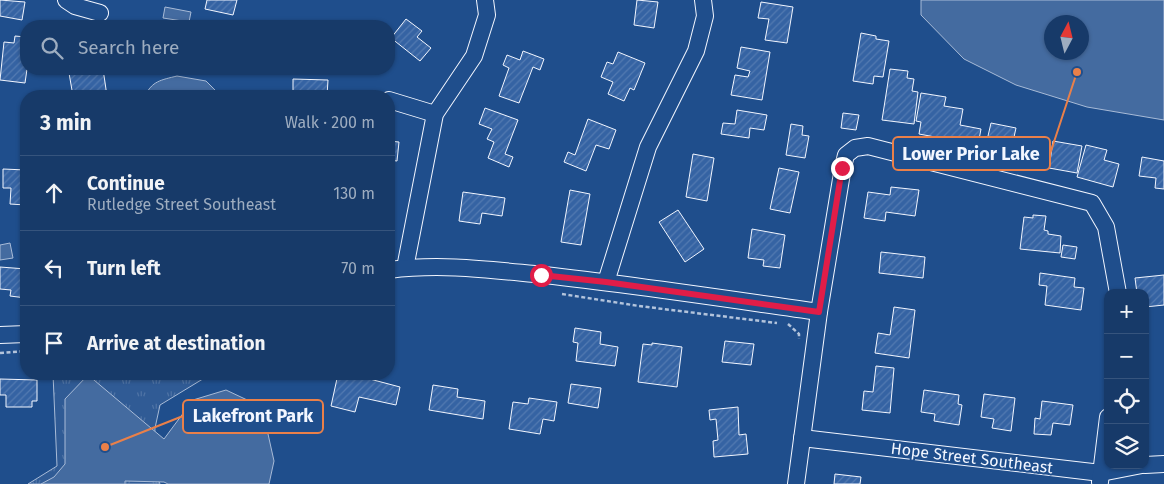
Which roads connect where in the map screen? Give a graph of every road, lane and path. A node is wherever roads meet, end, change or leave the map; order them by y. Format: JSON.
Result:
{"nodes":[{"id":1,"x":66,"y":0,"type":"edge"},
{"id":2,"x":485,"y":0,"type":"edge"},
{"id":3,"x":703,"y":0,"type":"edge"},
{"id":4,"x":100,"y":13,"type":"dead end"},
{"id":5,"x":395,"y":102,"type":"edge"},
{"id":6,"x":436,"y":114,"type":"junction"},
{"id":7,"x":397,"y":269,"type":"edge"},
{"id":8,"x":606,"y":282,"type":"junction"},
{"id":9,"x":1117,"y":289,"type":"edge"},
{"id":10,"x":556,"y":293,"type":"dead end"},
{"id":11,"x":819,"y":312,"type":"junction"},
{"id":12,"x":20,"y":334,"type":"edge"},
{"id":13,"x":0,"y":335,"type":"edge"},
{"id":14,"x":800,"y":342,"type":"dead end"},
{"id":15,"x":20,"y":351,"type":"edge"},
{"id":16,"x":0,"y":353,"type":"edge"},
{"id":17,"x":1107,"y":424,"type":"edge"},
{"id":18,"x":802,"y":438,"type":"junction"},
{"id":19,"x":1164,"y":464,"type":"edge"},
{"id":20,"x":1149,"y":465,"type":"edge"},
{"id":21,"x":1130,"y":469,"type":"edge"},
{"id":22,"x":1100,"y":478,"type":"edge"},
{"id":23,"x":796,"y":484,"type":"edge"}],
"edges":[{"from":1,"to":4,"type":"street"},
{"from":2,"to":6,"type":"street"},
{"from":3,"to":8,"type":"street"},
{"from":5,"to":6,"type":"street"},
{"from":6,"to":7,"type":"street"},
{"from":7,"to":8,"type":"street"},
{"from":8,"to":11,"type":"street"},
{"from":9,"to":11,"type":"street"},
{"from":10,"to":14,"type":"path"},
{"from":11,"to":18,"type":"street"},
{"from":12,"to":13,"type":"street"},
{"from":15,"to":16,"type":"path"},
{"from":17,"to":22,"type":"street"},
{"from":18,"to":22,"type":"street","name":"Hope Street Southeast"},
{"from":18,"to":23,"type":"street"},
{"from":19,"to":20,"type":"street","name":"Hope Street Southeast"},
{"from":21,"to":22,"type":"street","name":"Hope Street Southeast"}]}
